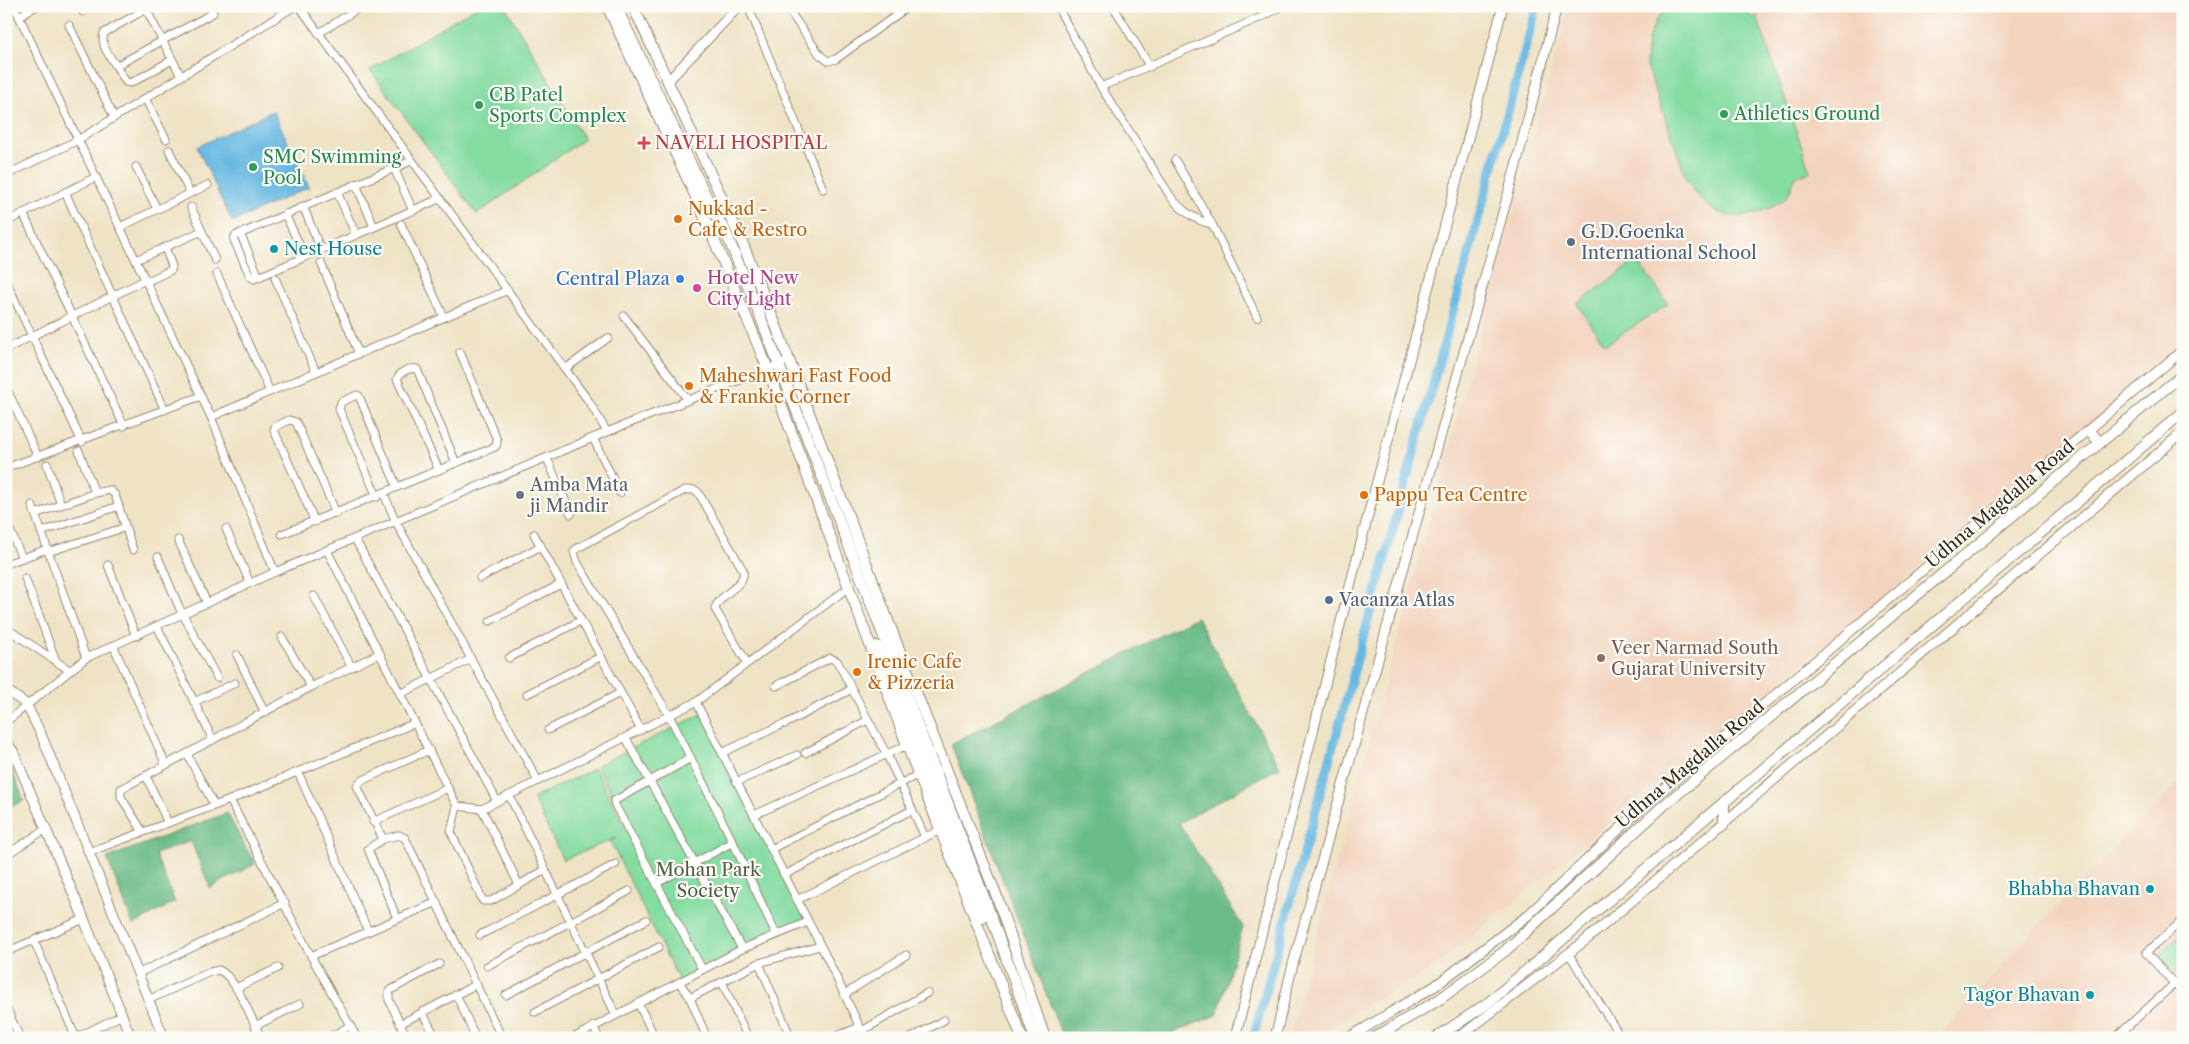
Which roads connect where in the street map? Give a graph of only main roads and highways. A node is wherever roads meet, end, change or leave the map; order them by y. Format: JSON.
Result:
{"nodes":[{"id":1,"x":607,"y":6,"type":"edge"},
{"id":2,"x":616,"y":6,"type":"edge"},
{"id":3,"x":633,"y":6,"type":"edge"},
{"id":4,"x":773,"y":367,"type":"junction"},
{"id":5,"x":2183,"y":374,"type":"edge"},
{"id":6,"x":2183,"y":412,"type":"edge"},
{"id":7,"x":2089,"y":430,"type":"road end"},
{"id":8,"x":2100,"y":443,"type":"junction"},
{"id":9,"x":1724,"y":802,"type":"junction"},
{"id":10,"x":1724,"y":824,"type":"road end"},
{"id":11,"x":1011,"y":983,"type":"junction"},
{"id":12,"x":1022,"y":1038,"type":"edge"},
{"id":13,"x":1027,"y":1038,"type":"edge"},
{"id":14,"x":1035,"y":1038,"type":"edge"},
{"id":15,"x":1045,"y":1038,"type":"edge"},
{"id":16,"x":1374,"y":1038,"type":"edge"},
{"id":17,"x":1436,"y":1038,"type":"edge"}],
"edges":[{"from":1,"to":4,"type":"main road"},
{"from":2,"to":4,"type":"main road"},
{"from":3,"to":15,"type":"main road"},
{"from":4,"to":11,"type":"main road"},
{"from":4,"to":12,"type":"main road"},
{"from":5,"to":8,"type":"main road","name":"Udhna Magdalla Road"},
{"from":6,"to":9,"type":"main road"},
{"from":7,"to":8,"type":"main road"},
{"from":8,"to":16,"type":"main road","name":"Udhna Magdalla Road"},
{"from":9,"to":10,"type":"main road"},
{"from":9,"to":17,"type":"main road"},
{"from":11,"to":13,"type":"main road"},
{"from":11,"to":14,"type":"main road"}]}
